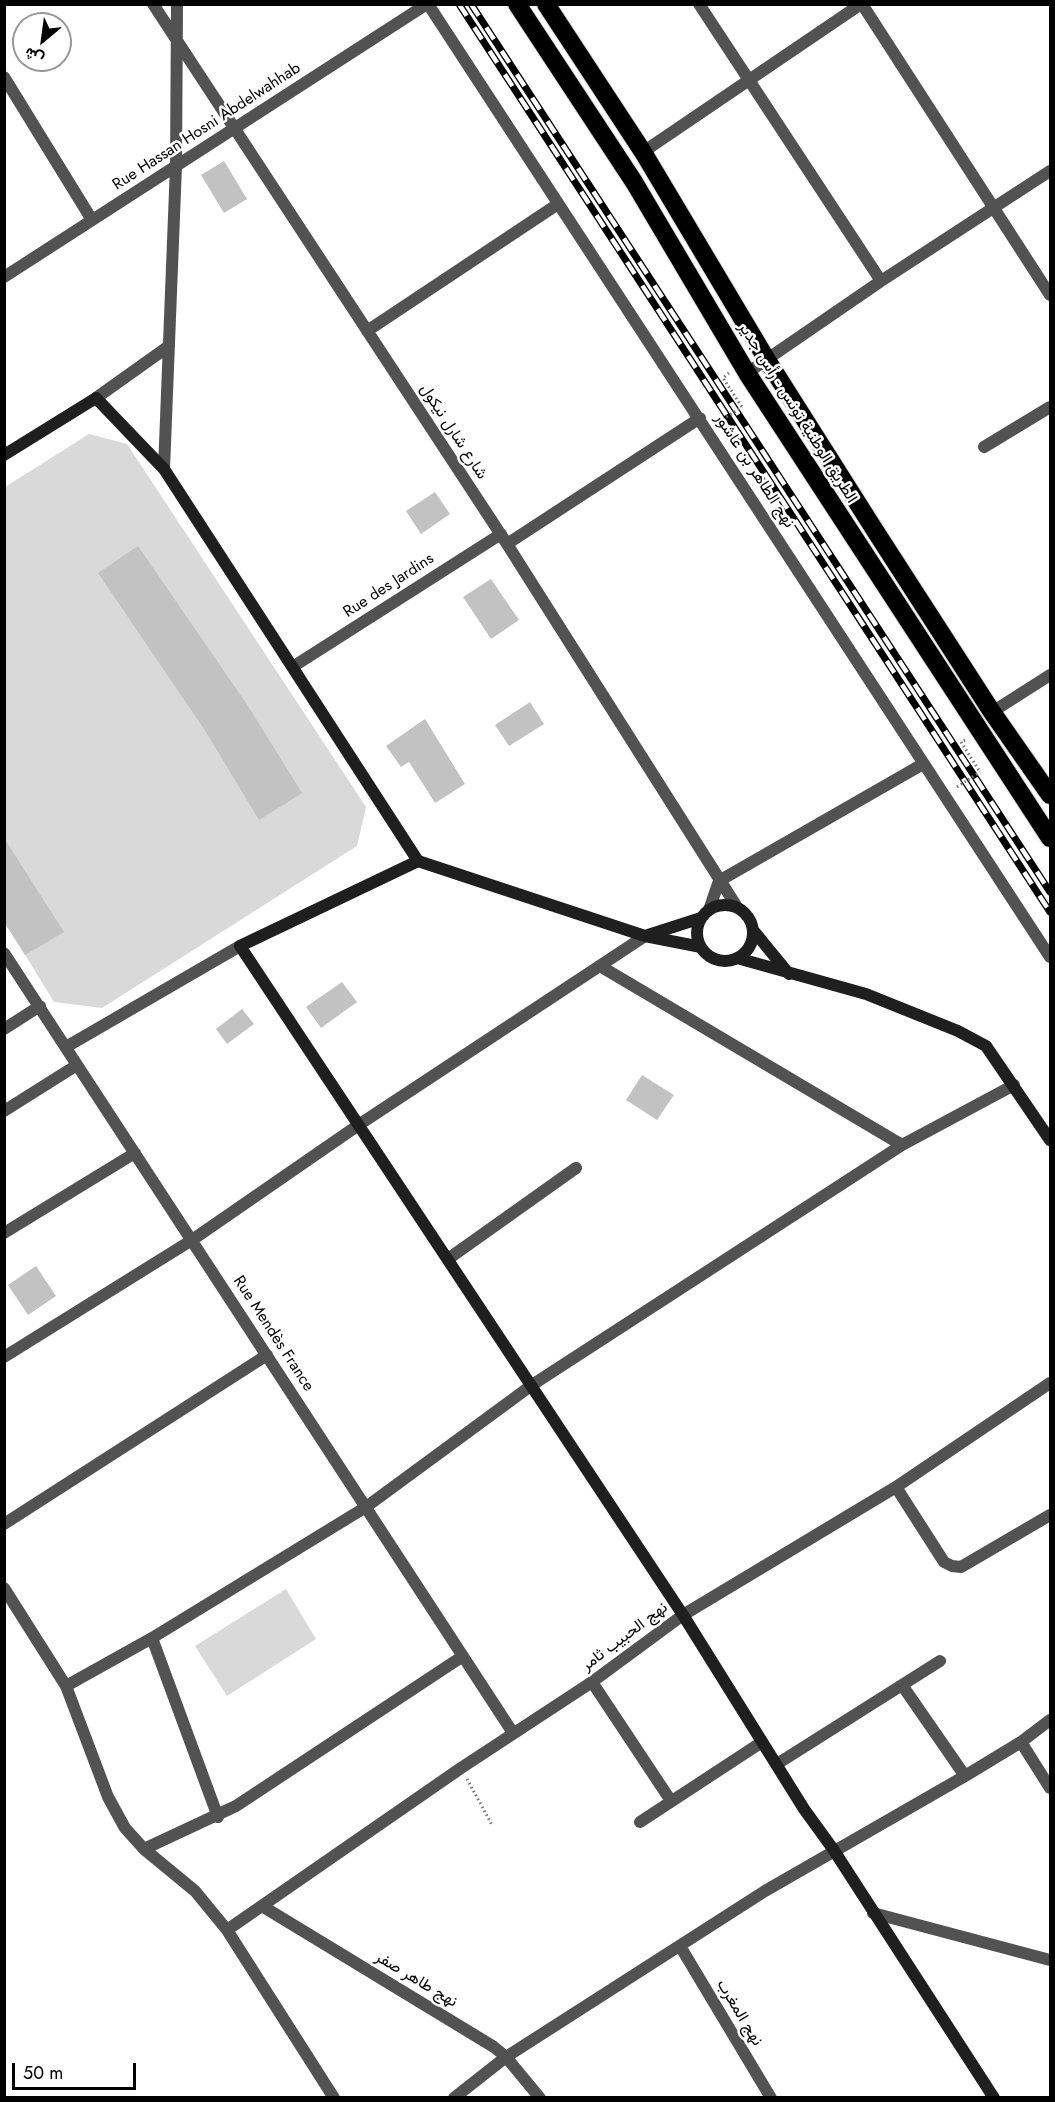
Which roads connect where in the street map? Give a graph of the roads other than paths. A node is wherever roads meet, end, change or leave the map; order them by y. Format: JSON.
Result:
{"nodes":[{"id":1,"x":153,"y":4,"type":"edge"},
{"id":2,"x":177,"y":4,"type":"edge"},
{"id":3,"x":427,"y":4,"type":"edge"},
{"id":4,"x":517,"y":4,"type":"edge"},
{"id":5,"x":546,"y":4,"type":"edge"},
{"id":6,"x":699,"y":4,"type":"edge"},
{"id":7,"x":861,"y":4,"type":"edge"},
{"id":8,"x":175,"y":37,"type":"junction"},
{"id":9,"x":4,"y":77,"type":"edge"},
{"id":10,"x":749,"y":80,"type":"junction"},
{"id":11,"x":235,"y":128,"type":"junction"},
{"id":12,"x":643,"y":152,"type":"junction"},
{"id":13,"x":176,"y":166,"type":"junction"},
{"id":14,"x":1050,"y":171,"type":"edge"},
{"id":15,"x":558,"y":204,"type":"junction"},
{"id":16,"x":994,"y":207,"type":"junction"},
{"id":17,"x":92,"y":220,"type":"junction"},
{"id":18,"x":4,"y":277,"type":"edge"},
{"id":19,"x":881,"y":281,"type":"junction"},
{"id":20,"x":1050,"y":295,"type":"edge"},
{"id":21,"x":367,"y":331,"type":"junction"},
{"id":22,"x":169,"y":346,"type":"junction"},
{"id":23,"x":767,"y":360,"type":"junction"},
{"id":24,"x":747,"y":373,"type":"junction"},
{"id":25,"x":96,"y":398,"type":"junction"},
{"id":26,"x":1050,"y":407,"type":"edge"},
{"id":27,"x":700,"y":418,"type":"junction"},
{"id":28,"x":984,"y":447,"type":"dead end"},
{"id":29,"x":4,"y":455,"type":"edge"},
{"id":30,"x":164,"y":469,"type":"junction"},
{"id":31,"x":504,"y":539,"type":"junction"},
{"id":32,"x":294,"y":666,"type":"junction"},
{"id":33,"x":1050,"y":675,"type":"edge"},
{"id":34,"x":992,"y":712,"type":"junction"},
{"id":35,"x":923,"y":764,"type":"junction"},
{"id":36,"x":1050,"y":795,"type":"edge"},
{"id":37,"x":1050,"y":838,"type":"edge"},
{"id":38,"x":418,"y":861,"type":"junction"},
{"id":39,"x":719,"y":881,"type":"junction"},
{"id":40,"x":737,"y":907,"type":"junction"},
{"id":41,"x":705,"y":914,"type":"junction"},
{"id":42,"x":753,"y":930,"type":"junction"},
{"id":43,"x":645,"y":936,"type":"junction"},
{"id":44,"x":240,"y":946,"type":"junction"},
{"id":45,"x":701,"y":947,"type":"junction"},
{"id":46,"x":4,"y":953,"type":"edge"},
{"id":47,"x":1050,"y":957,"type":"edge"},
{"id":48,"x":737,"y":958,"type":"junction"},
{"id":49,"x":600,"y":966,"type":"junction"},
{"id":50,"x":789,"y":974,"type":"junction"},
{"id":51,"x":40,"y":1006,"type":"junction"},
{"id":52,"x":4,"y":1029,"type":"edge"},
{"id":53,"x":66,"y":1047,"type":"junction"},
{"id":54,"x":77,"y":1065,"type":"junction"},
{"id":55,"x":1014,"y":1085,"type":"junction"},
{"id":56,"x":4,"y":1111,"type":"edge"},
{"id":57,"x":360,"y":1124,"type":"junction"},
{"id":58,"x":1050,"y":1140,"type":"edge"},
{"id":59,"x":902,"y":1145,"type":"junction"},
{"id":60,"x":135,"y":1153,"type":"junction"},
{"id":61,"x":576,"y":1168,"type":"dead end"},
{"id":62,"x":4,"y":1233,"type":"edge"},
{"id":63,"x":192,"y":1240,"type":"junction"},
{"id":64,"x":448,"y":1259,"type":"junction"},
{"id":65,"x":267,"y":1355,"type":"junction"},
{"id":66,"x":4,"y":1357,"type":"edge"},
{"id":67,"x":1050,"y":1383,"type":"edge"},
{"id":68,"x":532,"y":1385,"type":"junction"},
{"id":69,"x":896,"y":1487,"type":"junction"},
{"id":70,"x":366,"y":1507,"type":"junction"},
{"id":71,"x":1050,"y":1515,"type":"edge"},
{"id":72,"x":4,"y":1524,"type":"edge"},
{"id":73,"x":4,"y":1588,"type":"edge"},
{"id":74,"x":683,"y":1614,"type":"junction"},
{"id":75,"x":152,"y":1638,"type":"junction"},
{"id":76,"x":463,"y":1656,"type":"junction"},
{"id":77,"x":940,"y":1661,"type":"dead end"},
{"id":78,"x":592,"y":1682,"type":"junction"},
{"id":79,"x":902,"y":1685,"type":"junction"},
{"id":80,"x":66,"y":1686,"type":"junction"},
{"id":81,"x":1050,"y":1720,"type":"edge"},
{"id":82,"x":513,"y":1733,"type":"junction"},
{"id":83,"x":762,"y":1742,"type":"junction"},
{"id":84,"x":1021,"y":1742,"type":"junction"},
{"id":85,"x":777,"y":1764,"type":"junction"},
{"id":86,"x":965,"y":1776,"type":"junction"},
{"id":87,"x":1050,"y":1788,"type":"edge"},
{"id":88,"x":671,"y":1801,"type":"junction"},
{"id":89,"x":218,"y":1817,"type":"junction"},
{"id":90,"x":640,"y":1822,"type":"dead end"},
{"id":91,"x":144,"y":1849,"type":"junction"},
{"id":92,"x":833,"y":1849,"type":"junction"},
{"id":93,"x":262,"y":1906,"type":"junction"},
{"id":94,"x":873,"y":1913,"type":"junction"},
{"id":95,"x":227,"y":1929,"type":"junction"},
{"id":96,"x":680,"y":1946,"type":"junction"},
{"id":97,"x":1050,"y":1960,"type":"edge"},
{"id":98,"x":506,"y":2057,"type":"junction"},
{"id":99,"x":334,"y":2097,"type":"edge"},
{"id":100,"x":454,"y":2097,"type":"edge"},
{"id":101,"x":540,"y":2097,"type":"edge"},
{"id":102,"x":771,"y":2097,"type":"edge"},
{"id":103,"x":994,"y":2097,"type":"edge"}],
"edges":[{"from":1,"to":8,"type":"street","name":"شارع شارل نيكول"},
{"from":2,"to":8,"type":"street"},
{"from":3,"to":11,"type":"street","name":"Rue Hassan Hosni Abdelwahhab"},
{"from":3,"to":15,"type":"street","name":"نهج الطاهر بن عاشور"},
{"from":4,"to":24,"type":"highway","name":"الطريق الوطنية تونس - رأس جدير"},
{"from":5,"to":12,"type":"highway","name":"الطريق الوطنية تونس - رأس جدير"},
{"from":6,"to":10,"type":"street"},
{"from":7,"to":10,"type":"street"},
{"from":7,"to":16,"type":"street"},
{"from":8,"to":11,"type":"street","name":"شارع شارل نيكول"},
{"from":8,"to":13,"type":"street"},
{"from":9,"to":17,"type":"street"},
{"from":10,"to":12,"type":"street"},
{"from":10,"to":19,"type":"street"},
{"from":11,"to":13,"type":"street","name":"Rue Hassan Hosni Abdelwahhab"},
{"from":11,"to":21,"type":"street","name":"شارع شارل نيكول"},
{"from":12,"to":23,"type":"highway","name":"الطريق الوطنية تونس - رأس جدير"},
{"from":13,"to":17,"type":"street","name":"Rue Hassan Hosni Abdelwahhab"},
{"from":13,"to":22,"type":"street"},
{"from":14,"to":16,"type":"street"},
{"from":15,"to":21,"type":"street"},
{"from":15,"to":27,"type":"street","name":"نهج الطاهر بن عاشور"},
{"from":16,"to":19,"type":"street"},
{"from":16,"to":20,"type":"street"},
{"from":17,"to":18,"type":"street","name":"Rue Hassan Hosni Abdelwahhab"},
{"from":19,"to":23,"type":"street"},
{"from":21,"to":31,"type":"street","name":"شارع شارل نيكول"},
{"from":22,"to":25,"type":"street"},
{"from":22,"to":30,"type":"street"},
{"from":23,"to":24,"type":"street"},
{"from":23,"to":34,"type":"highway","name":"الطريق الوطنية تونس - رأس جدير"},
{"from":24,"to":37,"type":"highway","name":"الطريق الوطنية تونس - رأس جدير"},
{"from":25,"to":29,"type":"street"},
{"from":25,"to":30,"type":"street"},
{"from":26,"to":28,"type":"street"},
{"from":27,"to":31,"type":"street","name":"Rue des Jardins"},
{"from":27,"to":35,"type":"street","name":"نهج الطاهر بن عاشور"},
{"from":30,"to":32,"type":"street"},
{"from":31,"to":32,"type":"street","name":"Rue des Jardins"},
{"from":31,"to":39,"type":"street","name":"شارع شارل نيكول"},
{"from":32,"to":38,"type":"street"},
{"from":33,"to":34,"type":"street"},
{"from":34,"to":36,"type":"highway","name":"الطريق الوطنية تونس - رأس جدير"},
{"from":35,"to":39,"type":"street"},
{"from":35,"to":47,"type":"street","name":"نهج الطاهر بن عاشور"},
{"from":38,"to":43,"type":"street"},
{"from":38,"to":44,"type":"street"},
{"from":39,"to":40,"type":"street","name":"شارع شارل نيكول"},
{"from":39,"to":41,"type":"street"},
{"from":40,"to":41,"type":"street"},
{"from":40,"to":42,"type":"street"},
{"from":41,"to":43,"type":"street"},
{"from":41,"to":45,"type":"street"},
{"from":42,"to":48,"type":"street"},
{"from":42,"to":50,"type":"street"},
{"from":43,"to":45,"type":"street"},
{"from":43,"to":49,"type":"street"},
{"from":44,"to":53,"type":"street"},
{"from":44,"to":57,"type":"street"},
{"from":45,"to":48,"type":"street"},
{"from":46,"to":51,"type":"street","name":"Rue Mendès France"},
{"from":48,"to":50,"type":"street"},
{"from":49,"to":57,"type":"street"},
{"from":49,"to":59,"type":"street"},
{"from":50,"to":55,"type":"street"},
{"from":51,"to":52,"type":"street"},
{"from":51,"to":53,"type":"street","name":"Rue Mendès France"},
{"from":53,"to":54,"type":"street","name":"Rue Mendès France"},
{"from":54,"to":56,"type":"street"},
{"from":54,"to":60,"type":"street","name":"Rue Mendès France"},
{"from":55,"to":58,"type":"street"},
{"from":55,"to":59,"type":"street"},
{"from":57,"to":63,"type":"street"},
{"from":57,"to":64,"type":"street"},
{"from":59,"to":68,"type":"street"},
{"from":60,"to":62,"type":"street"},
{"from":60,"to":63,"type":"street","name":"Rue Mendès France"},
{"from":61,"to":64,"type":"street"},
{"from":63,"to":65,"type":"street","name":"Rue Mendès France"},
{"from":63,"to":66,"type":"street"},
{"from":64,"to":68,"type":"street"},
{"from":65,"to":70,"type":"street","name":"Rue Mendès France"},
{"from":65,"to":72,"type":"street"},
{"from":67,"to":69,"type":"street","name":"نهج الحبيب ثامر"},
{"from":68,"to":70,"type":"street"},
{"from":68,"to":74,"type":"street"},
{"from":69,"to":71,"type":"street"},
{"from":69,"to":74,"type":"street","name":"نهج الحبيب ثامر"},
{"from":70,"to":75,"type":"street"},
{"from":70,"to":76,"type":"street","name":"Rue Mendès France"},
{"from":73,"to":80,"type":"street"},
{"from":74,"to":78,"type":"street","name":"نهج الحبيب ثامر"},
{"from":74,"to":83,"type":"street"},
{"from":75,"to":80,"type":"street"},
{"from":75,"to":89,"type":"street"},
{"from":76,"to":82,"type":"street","name":"Rue Mendès France"},
{"from":76,"to":89,"type":"street"},
{"from":77,"to":79,"type":"street"},
{"from":78,"to":82,"type":"street","name":"نهج الحبيب ثامر"},
{"from":78,"to":88,"type":"street"},
{"from":79,"to":85,"type":"street"},
{"from":79,"to":86,"type":"street"},
{"from":80,"to":91,"type":"street"},
{"from":81,"to":84,"type":"street"},
{"from":82,"to":93,"type":"street","name":"نهج الحبيب ثامر"},
{"from":83,"to":85,"type":"street"},
{"from":83,"to":88,"type":"street"},
{"from":84,"to":86,"type":"street"},
{"from":84,"to":87,"type":"street"},
{"from":85,"to":92,"type":"street"},
{"from":86,"to":92,"type":"street"},
{"from":88,"to":90,"type":"street"},
{"from":89,"to":91,"type":"street"},
{"from":91,"to":95,"type":"street"},
{"from":92,"to":94,"type":"street"},
{"from":92,"to":96,"type":"street"},
{"from":93,"to":95,"type":"street","name":"نهج الحبيب ثامر"},
{"from":93,"to":98,"type":"street","name":"نهج طاهر صفر"},
{"from":94,"to":97,"type":"street"},
{"from":94,"to":103,"type":"street"},
{"from":95,"to":99,"type":"street"},
{"from":96,"to":98,"type":"street"},
{"from":96,"to":102,"type":"street","name":"نهج المغرب"},
{"from":98,"to":100,"type":"street"},
{"from":98,"to":101,"type":"street","name":"نهج طاهر صفر"}]}
